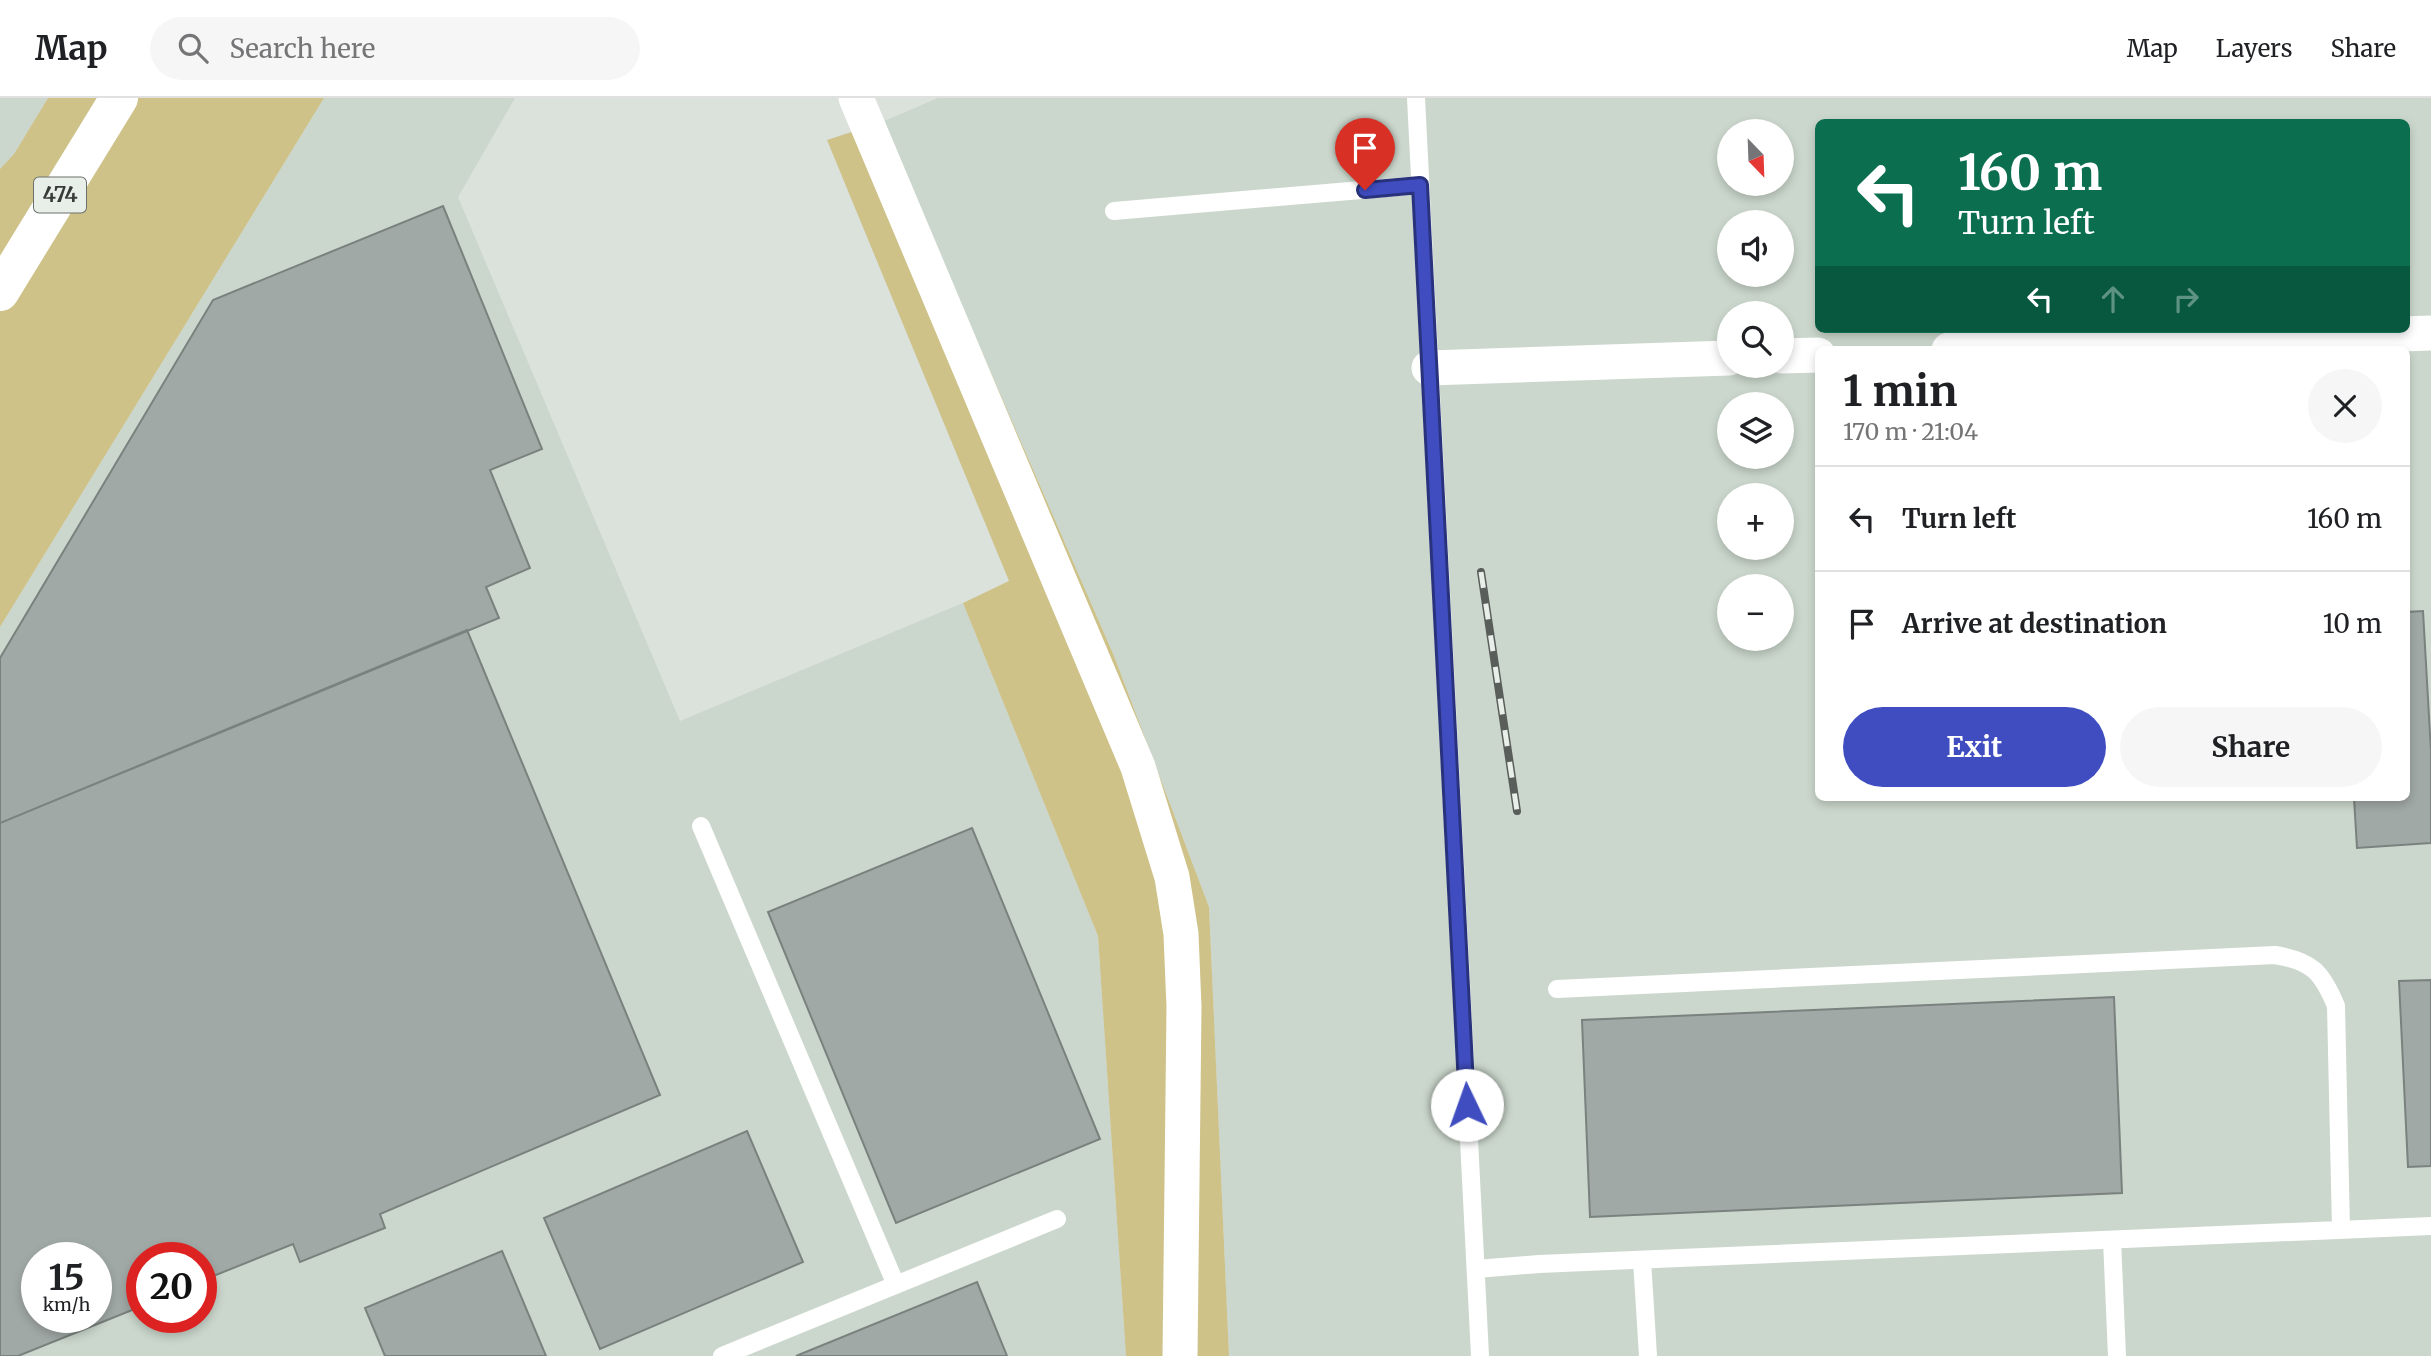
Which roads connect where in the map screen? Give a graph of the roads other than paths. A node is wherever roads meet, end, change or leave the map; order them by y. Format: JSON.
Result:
{"nodes":[{"id":1,"x":119,"y":98,"type":"edge"},
{"id":2,"x":856,"y":98,"type":"edge"},
{"id":3,"x":1416,"y":98,"type":"edge"},
{"id":4,"x":1420,"y":185,"type":"junction"},
{"id":5,"x":1114,"y":211,"type":"dead end"},
{"id":6,"x":0,"y":292,"type":"edge"},
{"id":7,"x":2431,"y":333,"type":"edge"},
{"id":8,"x":2062,"y":346,"type":"edge"},
{"id":9,"x":1815,"y":355,"type":"edge"},
{"id":10,"x":1794,"y":356,"type":"edge"},
{"id":11,"x":1717,"y":358,"type":"edge"},
{"id":12,"x":1429,"y":368,"type":"junction"},
{"id":13,"x":701,"y":826,"type":"dead end"},
{"id":14,"x":1557,"y":989,"type":"dead end"},
{"id":15,"x":1057,"y":1219,"type":"dead end"},
{"id":16,"x":2431,"y":1226,"type":"edge"},
{"id":17,"x":2341,"y":1229,"type":"junction"},
{"id":18,"x":2112,"y":1240,"type":"junction"},
{"id":19,"x":1642,"y":1260,"type":"junction"},
{"id":20,"x":1476,"y":1269,"type":"junction"},
{"id":21,"x":895,"y":1285,"type":"junction"},
{"id":22,"x":722,"y":1356,"type":"edge"},
{"id":23,"x":1180,"y":1356,"type":"edge"},
{"id":24,"x":1480,"y":1356,"type":"edge"},
{"id":25,"x":1648,"y":1356,"type":"edge"},
{"id":26,"x":2117,"y":1356,"type":"edge"}],
"edges":[{"from":1,"to":6,"type":"main road","number":"474"},
{"from":2,"to":23,"type":"street"},
{"from":3,"to":4,"type":"lane"},
{"from":4,"to":5,"type":"lane"},
{"from":4,"to":12,"type":"lane"},
{"from":7,"to":8,"type":"street"},
{"from":9,"to":10,"type":"street"},
{"from":11,"to":12,"type":"street"},
{"from":12,"to":20,"type":"lane"},
{"from":13,"to":21,"type":"lane"},
{"from":14,"to":17,"type":"lane"},
{"from":15,"to":21,"type":"lane"},
{"from":16,"to":17,"type":"lane"},
{"from":17,"to":18,"type":"lane"},
{"from":18,"to":19,"type":"lane"},
{"from":18,"to":26,"type":"lane"},
{"from":19,"to":20,"type":"lane"},
{"from":19,"to":25,"type":"lane"},
{"from":20,"to":24,"type":"lane"},
{"from":21,"to":22,"type":"lane"}]}
